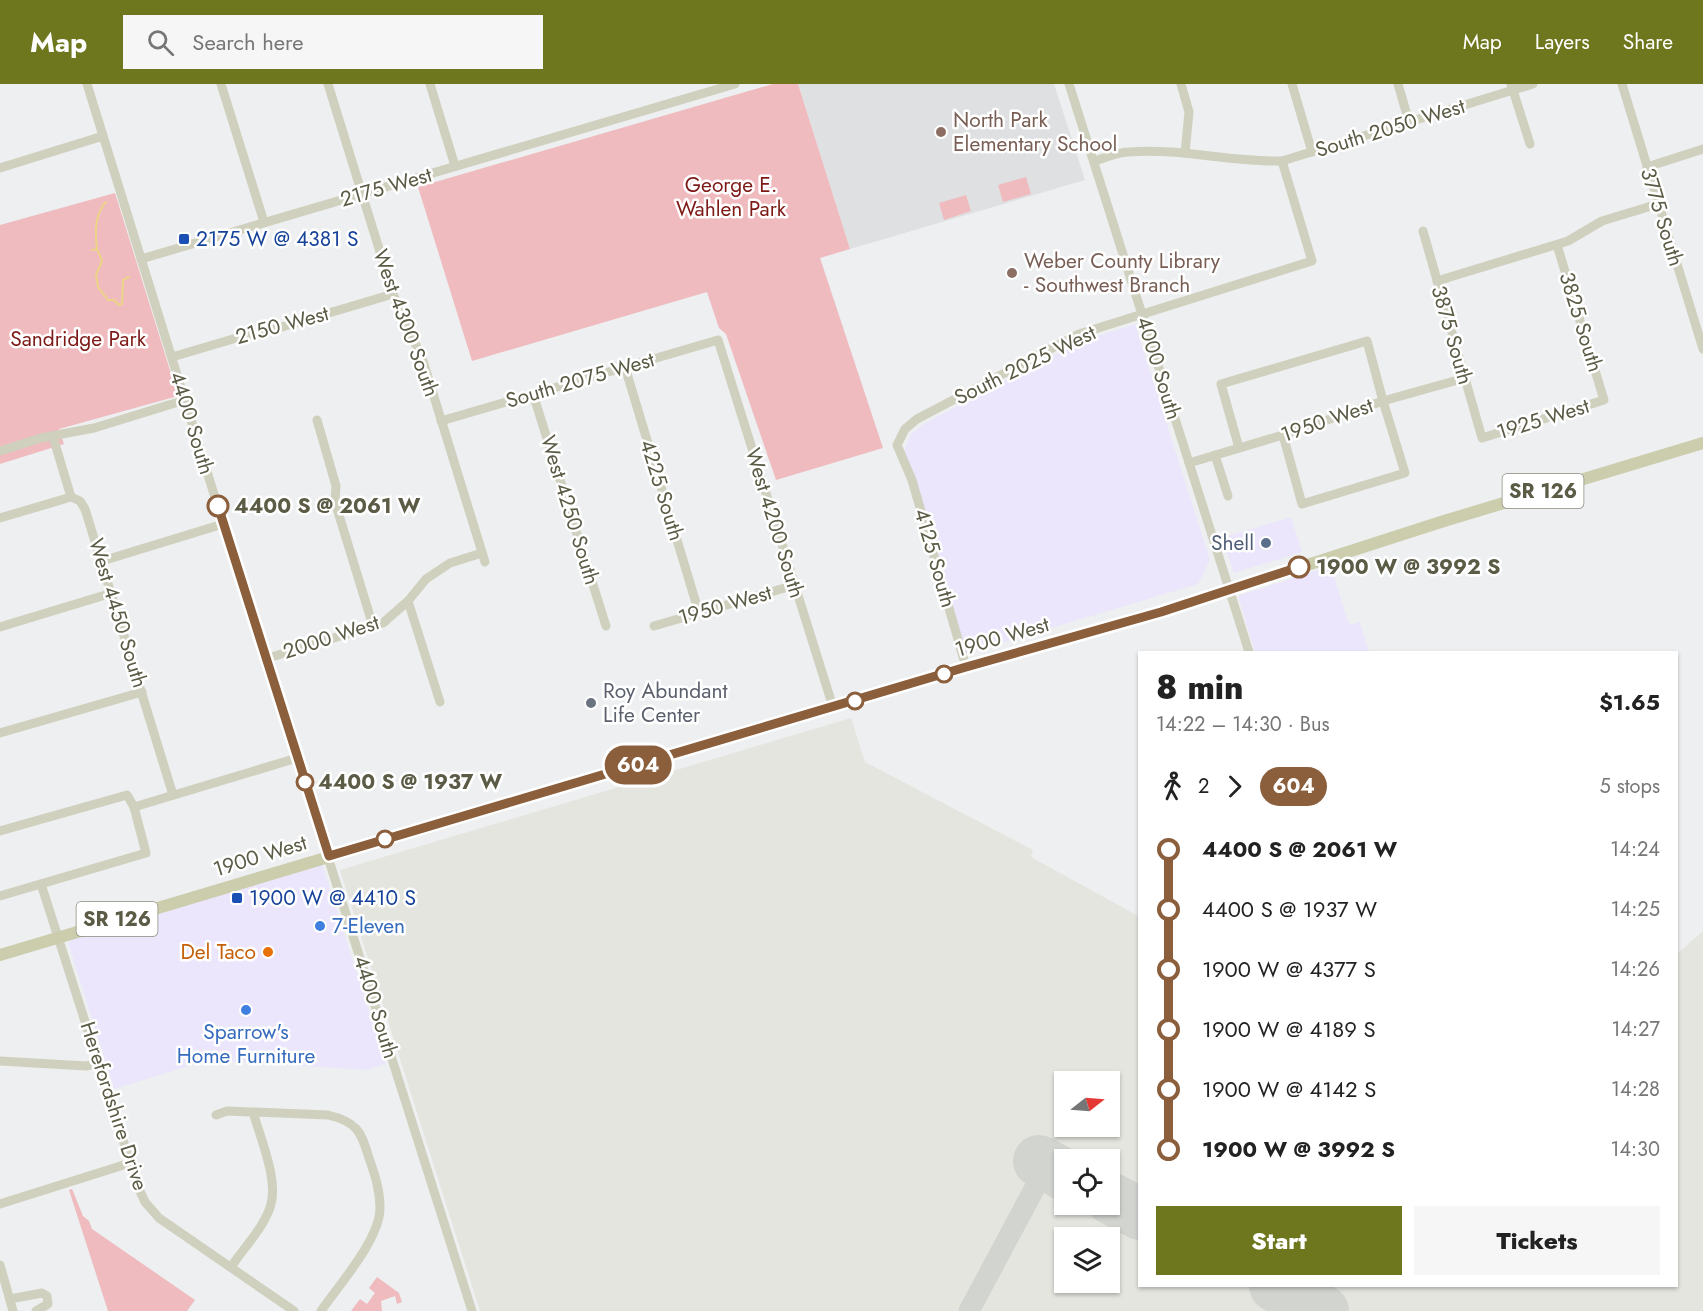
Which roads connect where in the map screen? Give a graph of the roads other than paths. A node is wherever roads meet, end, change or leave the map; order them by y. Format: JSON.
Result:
{"nodes":[{"id":1,"x":87,"y":84,"type":"edge"},
{"id":2,"x":221,"y":84,"type":"edge"},
{"id":3,"x":328,"y":84,"type":"edge"},
{"id":4,"x":430,"y":84,"type":"edge"},
{"id":5,"x":735,"y":84,"type":"edge"},
{"id":6,"x":1069,"y":84,"type":"edge"},
{"id":7,"x":1181,"y":84,"type":"edge"},
{"id":8,"x":1292,"y":84,"type":"edge"},
{"id":9,"x":1398,"y":84,"type":"edge"},
{"id":10,"x":1533,"y":84,"type":"edge"},
{"id":11,"x":1622,"y":84,"type":"edge"},
{"id":12,"x":718,"y":86,"type":"edge"},
{"id":13,"x":1512,"y":87,"type":"edge"},
{"id":14,"x":1409,"y":122,"type":"junction"},
{"id":15,"x":103,"y":136,"type":"junction"},
{"id":16,"x":1530,"y":144,"type":"dead end"},
{"id":17,"x":1703,"y":149,"type":"edge"},
{"id":18,"x":1312,"y":152,"type":"junction"},
{"id":19,"x":1185,"y":153,"type":"junction"},
{"id":20,"x":1094,"y":161,"type":"junction"},
{"id":21,"x":1282,"y":161,"type":"junction"},
{"id":22,"x":455,"y":166,"type":"junction"},
{"id":23,"x":1647,"y":167,"type":"junction"},
{"id":24,"x":0,"y":168,"type":"edge"},
{"id":25,"x":362,"y":194,"type":"junction"},
{"id":26,"x":1658,"y":204,"type":"junction"},
{"id":27,"x":264,"y":222,"type":"junction"},
{"id":28,"x":1423,"y":231,"type":"dead end"},
{"id":29,"x":1557,"y":245,"type":"junction"},
{"id":30,"x":141,"y":259,"type":"junction"},
{"id":31,"x":1437,"y":281,"type":"junction"},
{"id":32,"x":393,"y":294,"type":"junction"},
{"id":33,"x":1143,"y":315,"type":"junction"},
{"id":34,"x":718,"y":340,"type":"joint"},
{"id":35,"x":1703,"y":349,"type":"edge"},
{"id":36,"x":172,"y":357,"type":"junction"},
{"id":37,"x":625,"y":367,"type":"junction"},
{"id":38,"x":1465,"y":378,"type":"junction"},
{"id":39,"x":533,"y":394,"type":"junction"},
{"id":40,"x":185,"y":400,"type":"junction"},
{"id":41,"x":1604,"y":400,"type":"joint"},
{"id":42,"x":1383,"y":401,"type":"junction"},
{"id":43,"x":317,"y":420,"type":"dead end"},
{"id":44,"x":441,"y":421,"type":"junction"},
{"id":45,"x":1282,"y":435,"type":"junction"},
{"id":46,"x":53,"y":436,"type":"junction"},
{"id":47,"x":1482,"y":438,"type":"joint"},
{"id":48,"x":1703,"y":443,"type":"edge"},
{"id":49,"x":1239,"y":448,"type":"junction"},
{"id":50,"x":900,"y":450,"type":"joint"},
{"id":51,"x":0,"y":451,"type":"edge"},
{"id":52,"x":1215,"y":455,"type":"junction"},
{"id":53,"x":1189,"y":463,"type":"junction"},
{"id":54,"x":1228,"y":496,"type":"dead end"},
{"id":55,"x":71,"y":497,"type":"junction"},
{"id":56,"x":0,"y":518,"type":"edge"},
{"id":57,"x":224,"y":524,"type":"junction"},
{"id":58,"x":484,"y":557,"type":"joint"},
{"id":59,"x":102,"y":561,"type":"junction"},
{"id":60,"x":795,"y":585,"type":"junction"},
{"id":61,"x":1229,"y":590,"type":"junction"},
{"id":62,"x":112,"y":593,"type":"junction"},
{"id":63,"x":408,"y":601,"type":"junction"},
{"id":64,"x":699,"y":613,"type":"junction"},
{"id":65,"x":373,"y":626,"type":"junction"},
{"id":66,"x":654,"y":626,"type":"dead end"},
{"id":67,"x":0,"y":627,"type":"edge"},
{"id":68,"x":606,"y":627,"type":"dead end"},
{"id":69,"x":1249,"y":651,"type":"edge"},
{"id":70,"x":265,"y":659,"type":"junction"},
{"id":71,"x":966,"y":667,"type":"junction"},
{"id":72,"x":142,"y":692,"type":"junction"},
{"id":73,"x":440,"y":702,"type":"dead end"},
{"id":74,"x":833,"y":707,"type":"junction"},
{"id":75,"x":0,"y":734,"type":"edge"},
{"id":76,"x":297,"y":758,"type":"junction"},
{"id":77,"x":173,"y":795,"type":"junction"},
{"id":78,"x":134,"y":807,"type":"junction"},
{"id":79,"x":0,"y":831,"type":"edge"},
{"id":80,"x":329,"y":856,"type":"junction"},
{"id":81,"x":41,"y":884,"type":"junction"},
{"id":82,"x":0,"y":896,"type":"edge"},
{"id":83,"x":59,"y":937,"type":"junction"},
{"id":84,"x":0,"y":955,"type":"edge"},
{"id":85,"x":0,"y":1061,"type":"edge"},
{"id":86,"x":99,"y":1063,"type":"junction"},
{"id":87,"x":253,"y":1112,"type":"junction"},
{"id":88,"x":216,"y":1115,"type":"dead end"},
{"id":89,"x":130,"y":1163,"type":"junction"},
{"id":90,"x":0,"y":1204,"type":"edge"},
{"id":91,"x":0,"y":1264,"type":"edge"},
{"id":92,"x":231,"y":1267,"type":"junction"},
{"id":93,"x":10,"y":1299,"type":"junction"},
{"id":94,"x":13,"y":1311,"type":"edge"},
{"id":95,"x":36,"y":1311,"type":"edge"},
{"id":96,"x":293,"y":1311,"type":"edge"},
{"id":97,"x":321,"y":1311,"type":"edge"},
{"id":98,"x":472,"y":1311,"type":"edge"}],
"edges":[{"from":1,"to":15,"type":"street","name":"4400 South"},
{"from":2,"to":27,"type":"street"},
{"from":3,"to":25,"type":"street","name":"West 4300 South"},
{"from":4,"to":22,"type":"street"},
{"from":5,"to":12,"type":"street","name":"2175 West"},
{"from":6,"to":20,"type":"street","name":"4000 South"},
{"from":7,"to":19,"type":"street"},
{"from":8,"to":18,"type":"street"},
{"from":9,"to":14,"type":"street"},
{"from":10,"to":13,"type":"street","name":"South 2050 West"},
{"from":11,"to":23,"type":"street","name":"3775 South"},
{"from":12,"to":22,"type":"street","name":"2175 West"},
{"from":13,"to":14,"type":"street","name":"South 2050 West"},
{"from":13,"to":16,"type":"street"},
{"from":14,"to":18,"type":"street","name":"South 2050 West"},
{"from":15,"to":24,"type":"street"},
{"from":15,"to":30,"type":"street","name":"4400 South"},
{"from":17,"to":23,"type":"street"},
{"from":18,"to":21,"type":"street","name":"South 2050 West"},
{"from":19,"to":20,"type":"street"},
{"from":19,"to":21,"type":"street"},
{"from":20,"to":33,"type":"street","name":"4000 South"},
{"from":21,"to":33,"type":"street","name":"South 2025 West"},
{"from":22,"to":25,"type":"street","name":"2175 West"},
{"from":23,"to":26,"type":"street","name":"3775 South"},
{"from":25,"to":27,"type":"street","name":"2175 West"},
{"from":25,"to":32,"type":"street","name":"West 4300 South"},
{"from":26,"to":29,"type":"street"},
{"from":26,"to":35,"type":"street","name":"3775 South"},
{"from":27,"to":30,"type":"street","name":"2175 West"},
{"from":28,"to":31,"type":"street","name":"3875 South"},
{"from":29,"to":31,"type":"street"},
{"from":29,"to":41,"type":"street","name":"3825 South"},
{"from":30,"to":36,"type":"street","name":"4400 South"},
{"from":31,"to":38,"type":"street","name":"3875 South"},
{"from":32,"to":36,"type":"street","name":"2150 West"},
{"from":32,"to":44,"type":"street","name":"West 4300 South"},
{"from":33,"to":50,"type":"street","name":"South 2025 West"},
{"from":33,"to":53,"type":"street","name":"4000 South"},
{"from":34,"to":37,"type":"street","name":"South 2075 West"},
{"from":34,"to":60,"type":"street","name":"West 4200 South"},
{"from":36,"to":40,"type":"street","name":"4400 South"},
{"from":37,"to":39,"type":"street","name":"South 2075 West"},
{"from":37,"to":64,"type":"street","name":"4225 South"},
{"from":38,"to":42,"type":"street","name":"1950 West"},
{"from":38,"to":47,"type":"street","name":"3875 South"},
{"from":39,"to":44,"type":"street","name":"South 2075 West"},
{"from":39,"to":68,"type":"street","name":"West 4250 South"},
{"from":40,"to":46,"type":"street"},
{"from":40,"to":57,"type":"street","name":"4400 South"},
{"from":41,"to":47,"type":"street","name":"1925 West"},
{"from":42,"to":45,"type":"street","name":"1950 West"},
{"from":42,"to":45,"type":"street"},
{"from":42,"to":49,"type":"street"},
{"from":43,"to":65,"type":"street"},
{"from":44,"to":58,"type":"street","name":"West 4300 South"},
{"from":45,"to":49,"type":"street","name":"1950 West"},
{"from":46,"to":51,"type":"street"},
{"from":46,"to":55,"type":"street","name":"West 4450 South"},
{"from":48,"to":61,"type":"main road","name":"1900 West","number":"SR 126"},
{"from":49,"to":52,"type":"street","name":"1950 West"},
{"from":50,"to":71,"type":"street","name":"4125 South"},
{"from":52,"to":53,"type":"street","name":"1950 West"},
{"from":52,"to":54,"type":"street"},
{"from":53,"to":61,"type":"street","name":"4000 South"},
{"from":55,"to":56,"type":"street"},
{"from":55,"to":59,"type":"street","name":"West 4450 South"},
{"from":57,"to":59,"type":"street"},
{"from":57,"to":70,"type":"street","name":"4400 South"},
{"from":58,"to":63,"type":"street","name":"2000 West"},
{"from":59,"to":62,"type":"street","name":"West 4450 South"},
{"from":60,"to":64,"type":"street","name":"1950 West"},
{"from":60,"to":74,"type":"street","name":"West 4200 South"},
{"from":61,"to":69,"type":"street","name":"4000 South"},
{"from":61,"to":71,"type":"main road","name":"1900 West","number":"SR 126"},
{"from":62,"to":67,"type":"street"},
{"from":62,"to":72,"type":"street","name":"West 4450 South"},
{"from":63,"to":65,"type":"street","name":"2000 West"},
{"from":63,"to":73,"type":"street"},
{"from":64,"to":66,"type":"street","name":"1950 West"},
{"from":65,"to":70,"type":"street","name":"2000 West"},
{"from":70,"to":76,"type":"street","name":"4400 South"},
{"from":71,"to":74,"type":"main road","name":"1900 West","number":"SR 126"},
{"from":72,"to":75,"type":"street"},
{"from":72,"to":77,"type":"street","name":"West 4450 South"},
{"from":74,"to":80,"type":"main road","name":"1900 West","number":"SR 126"},
{"from":76,"to":77,"type":"street"},
{"from":76,"to":80,"type":"street","name":"4400 South"},
{"from":77,"to":78,"type":"street"},
{"from":78,"to":79,"type":"street"},
{"from":78,"to":81,"type":"street"},
{"from":80,"to":83,"type":"main road","name":"1900 West","number":"SR 126"},
{"from":80,"to":98,"type":"street","name":"4400 South"},
{"from":81,"to":82,"type":"street"},
{"from":81,"to":83,"type":"street","name":"Herefordshire Drive"},
{"from":83,"to":84,"type":"main road","name":"1900 West","number":"SR 126"},
{"from":83,"to":86,"type":"street","name":"Herefordshire Drive"},
{"from":85,"to":86,"type":"street"},
{"from":86,"to":89,"type":"street","name":"Herefordshire Drive"},
{"from":87,"to":88,"type":"street"},
{"from":87,"to":92,"type":"street"},
{"from":87,"to":97,"type":"street"},
{"from":89,"to":90,"type":"street"},
{"from":89,"to":92,"type":"street","name":"Herefordshire Drive"},
{"from":91,"to":93,"type":"street"},
{"from":92,"to":96,"type":"street","name":"Herefordshire Drive"},
{"from":93,"to":94,"type":"street"},
{"from":93,"to":95,"type":"street"}]}
